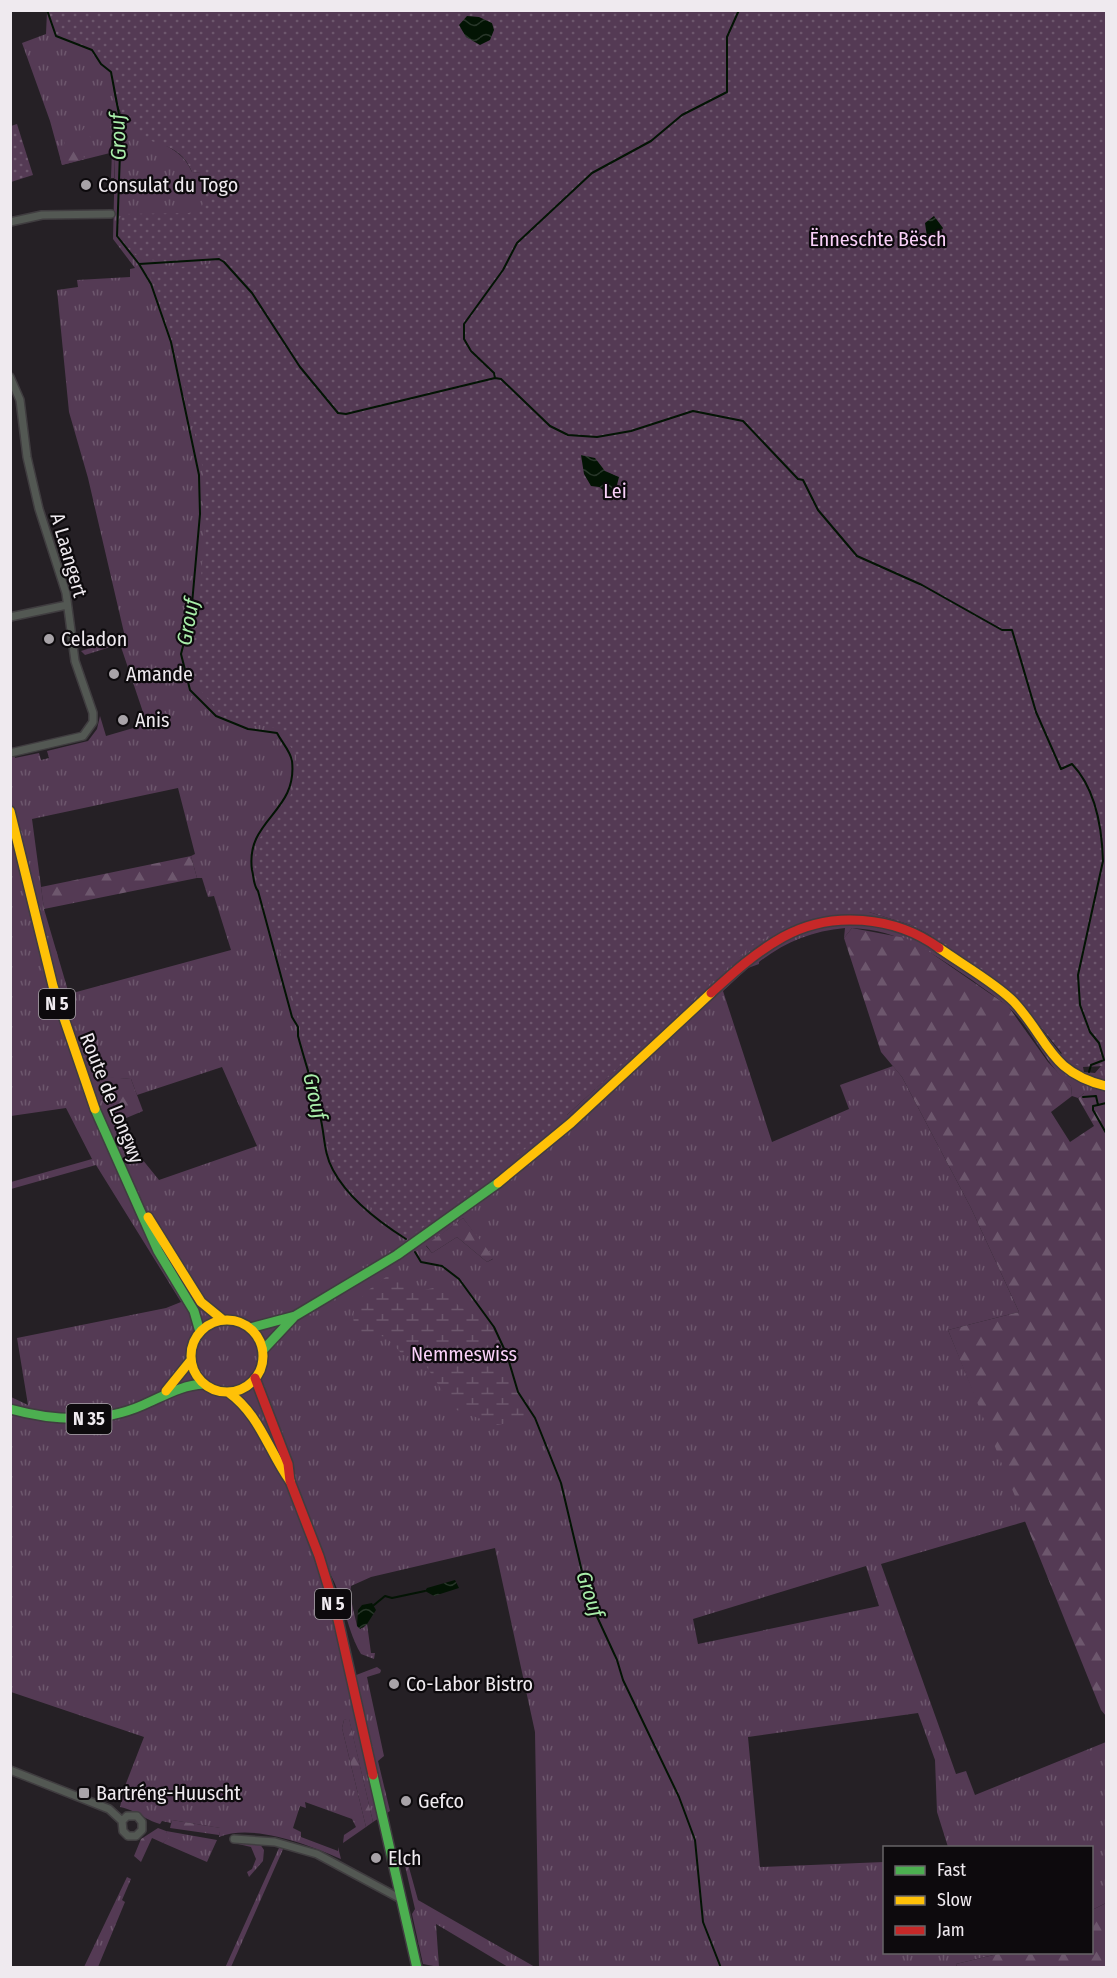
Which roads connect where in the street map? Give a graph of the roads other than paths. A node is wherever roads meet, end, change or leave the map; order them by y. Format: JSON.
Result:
{"nodes":[{"id":1,"x":111,"y":214,"type":"dead end"},
{"id":2,"x":10,"y":222,"type":"edge"},
{"id":3,"x":10,"y":377,"type":"edge"},
{"id":4,"x":68,"y":605,"type":"junction"},
{"id":5,"x":10,"y":617,"type":"edge"},
{"id":6,"x":10,"y":753,"type":"edge"},
{"id":7,"x":10,"y":811,"type":"edge"},
{"id":8,"x":1107,"y":1086,"type":"edge"},
{"id":9,"x":129,"y":1189,"type":"junction"},
{"id":10,"x":295,"y":1316,"type":"junction"},
{"id":11,"x":223,"y":1320,"type":"junction"},
{"id":12,"x":250,"y":1328,"type":"junction"},
{"id":13,"x":200,"y":1332,"type":"junction"},
{"id":14,"x":263,"y":1350,"type":"junction"},
{"id":15,"x":191,"y":1360,"type":"junction"},
{"id":16,"x":255,"y":1378,"type":"junction"},
{"id":17,"x":204,"y":1384,"type":"junction"},
{"id":18,"x":228,"y":1392,"type":"junction"},
{"id":19,"x":164,"y":1394,"type":"junction"},
{"id":20,"x":10,"y":1409,"type":"edge"},
{"id":21,"x":290,"y":1481,"type":"junction"},
{"id":22,"x":10,"y":1770,"type":"edge"},
{"id":23,"x":122,"y":1821,"type":"dead end"},
{"id":24,"x":234,"y":1839,"type":"dead end"},
{"id":25,"x":402,"y":1899,"type":"junction"},
{"id":26,"x":417,"y":1968,"type":"edge"}],
"edges":[{"from":1,"to":2,"type":"street"},
{"from":3,"to":4,"type":"street","name":"A Laangert"},
{"from":4,"to":5,"type":"street"},
{"from":4,"to":6,"type":"street","name":"A Laangert"},
{"from":7,"to":9,"type":"main road","name":"Route de Longwy","number":"N 5"},
{"from":8,"to":10,"type":"main road"},
{"from":9,"to":11,"type":"main road","name":"Route de Longwy","number":"N 5"},
{"from":9,"to":13,"type":"main road","name":"Route de Longwy","number":"N 5"},
{"from":10,"to":12,"type":"main road"},
{"from":10,"to":14,"type":"main road"},
{"from":11,"to":12,"type":"main road","number":"N 5"},
{"from":11,"to":13,"type":"main road"},
{"from":12,"to":14,"type":"main road"},
{"from":13,"to":15,"type":"main road"},
{"from":14,"to":16,"type":"main road"},
{"from":15,"to":17,"type":"main road"},
{"from":15,"to":19,"type":"main road","number":"N 35"},
{"from":16,"to":18,"type":"main road"},
{"from":16,"to":21,"type":"main road","number":"N 5"},
{"from":17,"to":18,"type":"main road","number":"N 5"},
{"from":17,"to":19,"type":"main road","number":"N 35"},
{"from":18,"to":21,"type":"main road","number":"N 5"},
{"from":19,"to":20,"type":"main road","number":"N 35"},
{"from":21,"to":25,"type":"main road","number":"N 5"},
{"from":22,"to":23,"type":"street"},
{"from":24,"to":25,"type":"street"},
{"from":25,"to":26,"type":"main road","number":"N 5"}]}
